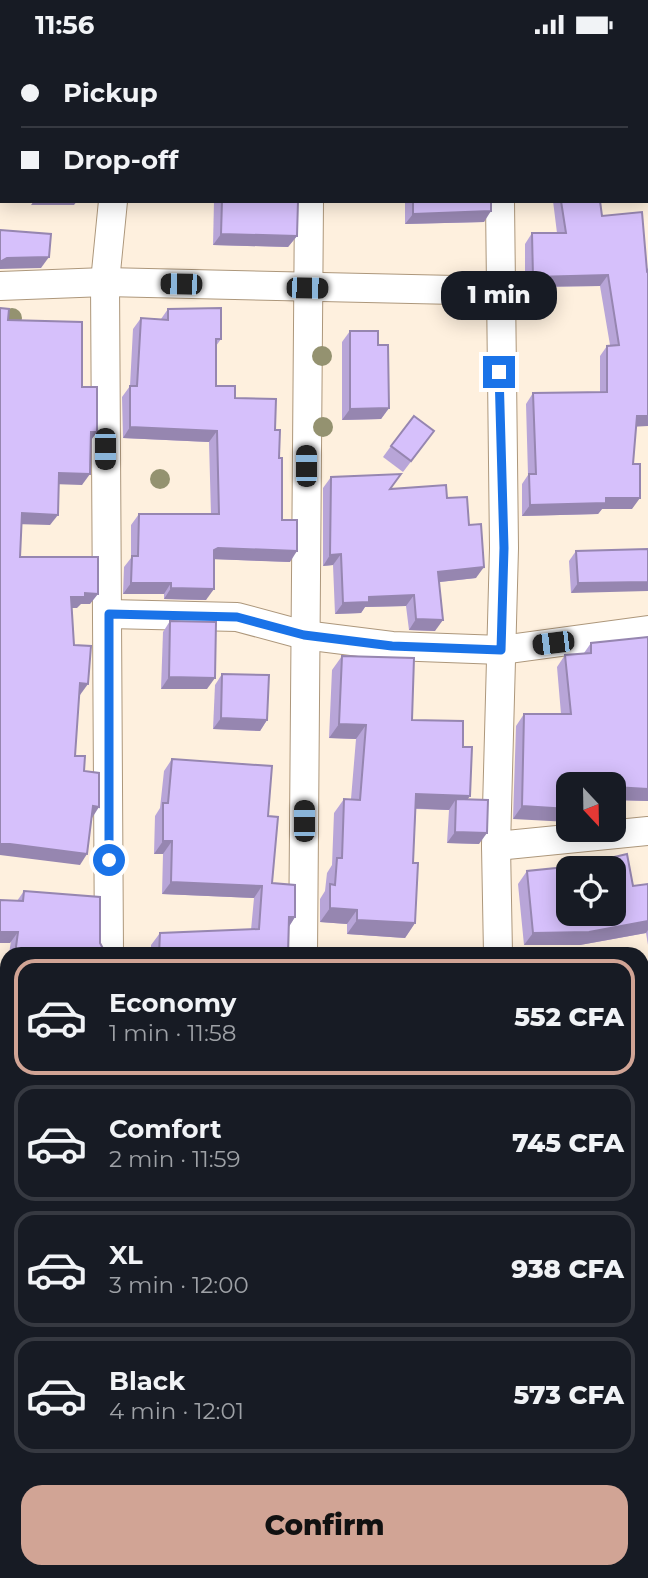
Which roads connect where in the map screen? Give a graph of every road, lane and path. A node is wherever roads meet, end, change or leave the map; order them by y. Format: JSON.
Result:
{"nodes":[{"id":1,"x":113,"y":203,"type":"edge"},
{"id":2,"x":309,"y":203,"type":"edge"},
{"id":3,"x":500,"y":203,"type":"edge"},
{"id":4,"x":105,"y":282,"type":"junction"},
{"id":5,"x":0,"y":286,"type":"edge"},
{"id":6,"x":307,"y":288,"type":"junction"},
{"id":7,"x":501,"y":291,"type":"junction"},
{"id":8,"x":109,"y":614,"type":"junction"},
{"id":9,"x":648,"y":630,"type":"edge"},
{"id":10,"x":304,"y":635,"type":"junction"},
{"id":11,"x":501,"y":650,"type":"junction"},
{"id":12,"x":648,"y":831,"type":"edge"},
{"id":13,"x":496,"y":846,"type":"junction"},
{"id":14,"x":109,"y":947,"type":"edge"},
{"id":15,"x":303,"y":947,"type":"edge"},
{"id":16,"x":498,"y":947,"type":"edge"}],
"edges":[{"from":1,"to":4,"type":"street"},
{"from":2,"to":6,"type":"street"},
{"from":3,"to":7,"type":"street"},
{"from":4,"to":5,"type":"street"},
{"from":4,"to":6,"type":"street"},
{"from":4,"to":8,"type":"street"},
{"from":6,"to":7,"type":"street"},
{"from":6,"to":10,"type":"street"},
{"from":7,"to":11,"type":"street"},
{"from":8,"to":10,"type":"street"},
{"from":8,"to":14,"type":"street"},
{"from":9,"to":11,"type":"street"},
{"from":10,"to":11,"type":"street"},
{"from":10,"to":15,"type":"street"},
{"from":11,"to":13,"type":"street"},
{"from":12,"to":13,"type":"street"},
{"from":13,"to":16,"type":"street"}]}
